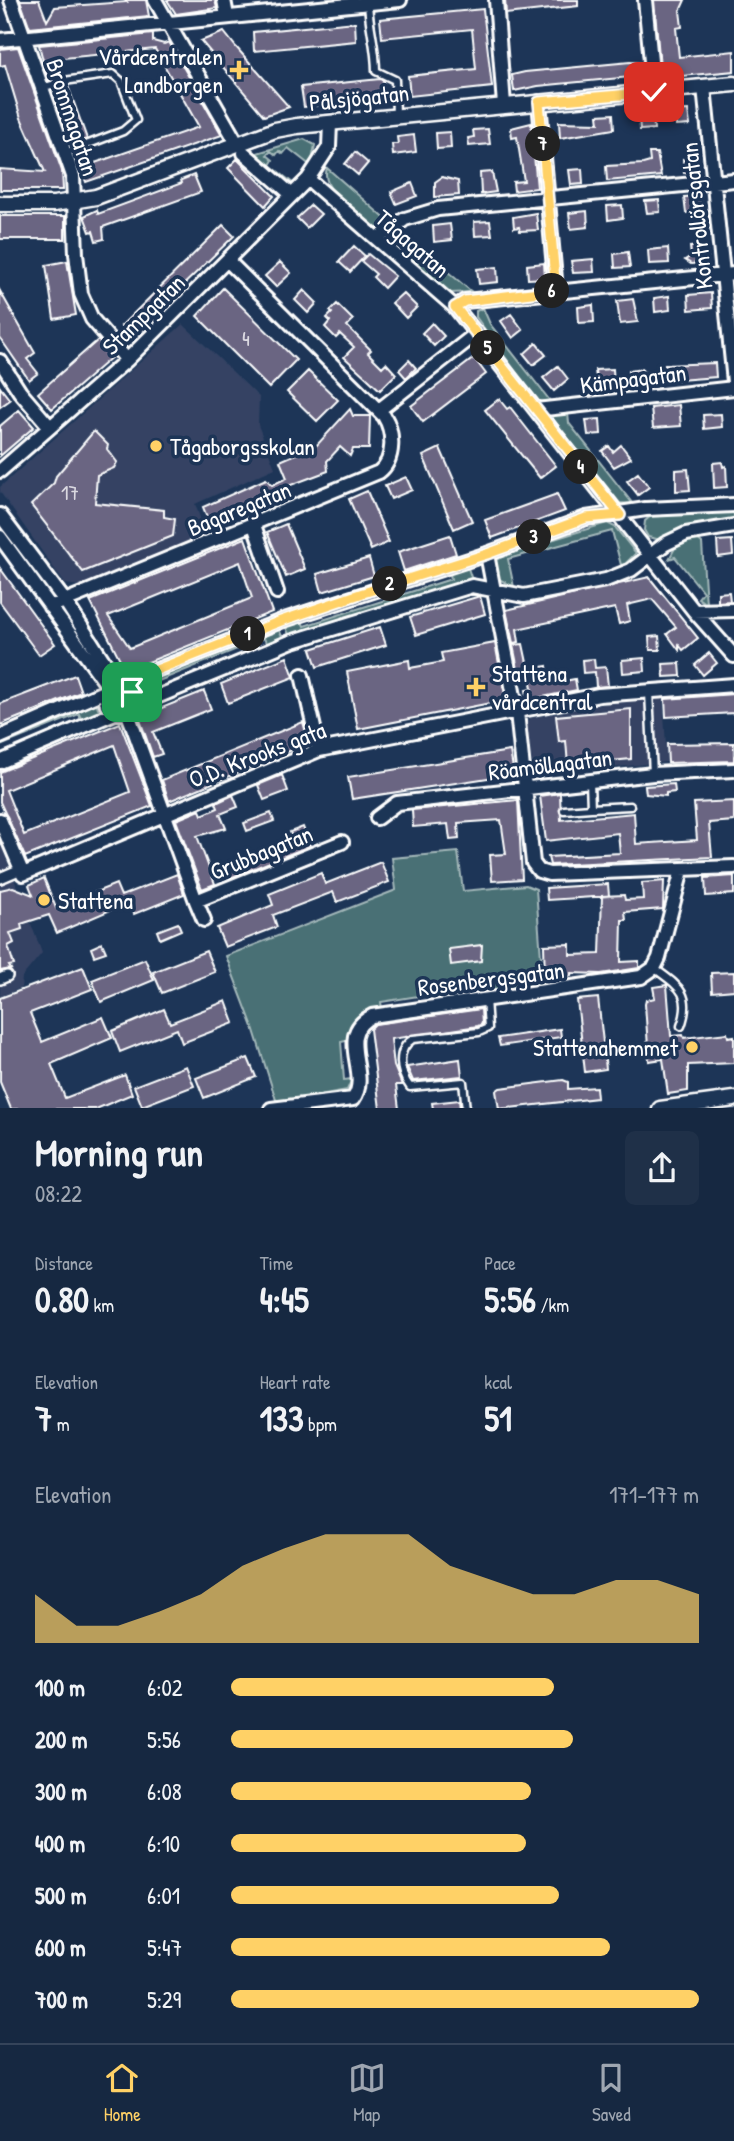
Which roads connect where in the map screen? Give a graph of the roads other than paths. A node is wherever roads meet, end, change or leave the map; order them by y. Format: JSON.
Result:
{"nodes":[{"id":1,"x":11,"y":0,"type":"edge"},
{"id":2,"x":155,"y":0,"type":"edge"},
{"id":3,"x":224,"y":0,"type":"edge"},
{"id":4,"x":400,"y":0,"type":"edge"},
{"id":5,"x":496,"y":0,"type":"edge"},
{"id":6,"x":645,"y":0,"type":"edge"},
{"id":7,"x":368,"y":3,"type":"junction"},
{"id":8,"x":227,"y":16,"type":"junction"},
{"id":9,"x":167,"y":21,"type":"junction"},
{"id":10,"x":24,"y":37,"type":"junction"},
{"id":11,"x":0,"y":40,"type":"edge"},
{"id":12,"x":734,"y":84,"type":"edge"},
{"id":13,"x":704,"y":87,"type":"junction"},
{"id":14,"x":42,"y":88,"type":"junction"},
{"id":15,"x":654,"y":92,"type":"junction"},
{"id":16,"x":539,"y":102,"type":"junction"},
{"id":17,"x":505,"y":105,"type":"junction"},
{"id":18,"x":396,"y":116,"type":"junction"},
{"id":19,"x":330,"y":123,"type":"junction"},
{"id":20,"x":241,"y":149,"type":"junction"},
{"id":21,"x":65,"y":153,"type":"junction"},
{"id":22,"x":308,"y":179,"type":"junction"},
{"id":23,"x":734,"y":180,"type":"edge"},
{"id":24,"x":715,"y":182,"type":"junction"},
{"id":25,"x":292,"y":195,"type":"junction"},
{"id":26,"x":547,"y":199,"type":"junction"},
{"id":27,"x":76,"y":201,"type":"junction"},
{"id":28,"x":0,"y":204,"type":"edge"},
{"id":29,"x":377,"y":239,"type":"junction"},
{"id":30,"x":228,"y":261,"type":"junction"},
{"id":31,"x":729,"y":274,"type":"edge"},
{"id":32,"x":556,"y":290,"type":"junction"},
{"id":33,"x":455,"y":307,"type":"junction"},
{"id":34,"x":477,"y":333,"type":"junction"},
{"id":35,"x":0,"y":360,"type":"edge"},
{"id":36,"x":127,"y":360,"type":"junction"},
{"id":37,"x":734,"y":382,"type":"edge"},
{"id":38,"x":734,"y":388,"type":"edge"},
{"id":39,"x":379,"y":410,"type":"junction"},
{"id":40,"x":536,"y":411,"type":"junction"},
{"id":41,"x":50,"y":427,"type":"junction"},
{"id":42,"x":0,"y":471,"type":"edge"},
{"id":43,"x":734,"y":505,"type":"edge"},
{"id":44,"x":0,"y":515,"type":"edge"},
{"id":45,"x":620,"y":515,"type":"junction"},
{"id":46,"x":254,"y":526,"type":"junction"},
{"id":47,"x":734,"y":526,"type":"edge"},
{"id":48,"x":0,"y":537,"type":"edge"},
{"id":49,"x":487,"y":554,"type":"junction"},
{"id":50,"x":650,"y":556,"type":"junction"},
{"id":51,"x":494,"y":590,"type":"junction"},
{"id":52,"x":277,"y":592,"type":"dead end"},
{"id":53,"x":65,"y":601,"type":"junction"},
{"id":54,"x":50,"y":607,"type":"junction"},
{"id":55,"x":734,"y":610,"type":"edge"},
{"id":56,"x":694,"y":611,"type":"junction"},
{"id":57,"x":734,"y":656,"type":"edge"},
{"id":58,"x":302,"y":676,"type":"dead end"},
{"id":59,"x":734,"y":685,"type":"edge"},
{"id":60,"x":114,"y":687,"type":"junction"},
{"id":61,"x":649,"y":692,"type":"junction"},
{"id":62,"x":125,"y":710,"type":"junction"},
{"id":63,"x":517,"y":712,"type":"junction"},
{"id":64,"x":0,"y":737,"type":"edge"},
{"id":65,"x":319,"y":750,"type":"junction"},
{"id":66,"x":0,"y":762,"type":"edge"},
{"id":67,"x":734,"y":771,"type":"edge"},
{"id":68,"x":653,"y":774,"type":"junction"},
{"id":69,"x":590,"y":780,"type":"junction"},
{"id":70,"x":526,"y":788,"type":"junction"},
{"id":71,"x":630,"y":806,"type":"dead end"},
{"id":72,"x":591,"y":808,"type":"junction"},
{"id":73,"x":564,"y":810,"type":"dead end"},
{"id":74,"x":164,"y":812,"type":"junction"},
{"id":75,"x":377,"y":818,"type":"dead end"},
{"id":76,"x":0,"y":820,"type":"edge"},
{"id":77,"x":342,"y":842,"type":"dead end"},
{"id":78,"x":734,"y":867,"type":"edge"},
{"id":79,"x":682,"y":870,"type":"junction"},
{"id":80,"x":22,"y":872,"type":"junction"},
{"id":81,"x":0,"y":878,"type":"edge"},
{"id":82,"x":196,"y":901,"type":"junction"},
{"id":83,"x":204,"y":920,"type":"dead end"},
{"id":84,"x":654,"y":968,"type":"junction"},
{"id":85,"x":486,"y":999,"type":"junction"},
{"id":86,"x":681,"y":1026,"type":"dead end"},
{"id":87,"x":734,"y":1099,"type":"edge"},
{"id":88,"x":303,"y":1107,"type":"edge"},
{"id":89,"x":271,"y":1108,"type":"edge"},
{"id":90,"x":466,"y":1108,"type":"edge"},
{"id":91,"x":660,"y":1108,"type":"edge"}],
"edges":[{"from":1,"to":10,"type":"street","name":"Brommagatan"},
{"from":2,"to":9,"type":"street"},
{"from":3,"to":8,"type":"street"},
{"from":4,"to":7,"type":"street"},
{"from":5,"to":17,"type":"street"},
{"from":6,"to":15,"type":"street"},
{"from":7,"to":8,"type":"street"},
{"from":7,"to":18,"type":"lane"},
{"from":8,"to":9,"type":"street"},
{"from":9,"to":10,"type":"street"},
{"from":9,"to":20,"type":"street"},
{"from":10,"to":11,"type":"street"},
{"from":10,"to":14,"type":"street","name":"Brommagatan"},
{"from":12,"to":13,"type":"street","name":"Pålsjögatan"},
{"from":13,"to":15,"type":"street","name":"Pålsjögatan"},
{"from":13,"to":24,"type":"street","name":"Kontrollörsgatan"},
{"from":14,"to":21,"type":"street","name":"Brommagatan"},
{"from":14,"to":21,"type":"lane"},
{"from":15,"to":16,"type":"street","name":"Pålsjögatan"},
{"from":16,"to":17,"type":"street","name":"Pålsjögatan"},
{"from":16,"to":26,"type":"street"},
{"from":17,"to":18,"type":"street","name":"Pålsjögatan"},
{"from":18,"to":19,"type":"street","name":"Pålsjögatan"},
{"from":19,"to":20,"type":"street","name":"Pålsjögatan"},
{"from":19,"to":22,"type":"street"},
{"from":20,"to":25,"type":"street"},
{"from":20,"to":27,"type":"street","name":"Pålsjögatan"},
{"from":21,"to":27,"type":"street","name":"Brommagatan"},
{"from":22,"to":25,"type":"street","name":"Stampgatan"},
{"from":22,"to":29,"type":"street","name":"Tågagatan"},
{"from":23,"to":24,"type":"street"},
{"from":24,"to":26,"type":"street"},
{"from":24,"to":31,"type":"street","name":"Kontrollörsgatan"},
{"from":25,"to":30,"type":"street","name":"Stampgatan"},
{"from":26,"to":29,"type":"street"},
{"from":26,"to":32,"type":"street"},
{"from":27,"to":28,"type":"street","name":"Pålsjögatan"},
{"from":27,"to":36,"type":"street","name":"Brommagatan"},
{"from":29,"to":33,"type":"street","name":"Tågagatan"},
{"from":30,"to":36,"type":"street","name":"Stampgatan"},
{"from":30,"to":39,"type":"street"},
{"from":31,"to":32,"type":"street"},
{"from":31,"to":37,"type":"street","name":"Kontrollörsgatan"},
{"from":32,"to":33,"type":"street"},
{"from":33,"to":34,"type":"street","name":"Tågagatan"},
{"from":34,"to":39,"type":"street"},
{"from":34,"to":40,"type":"street","name":"Tågagatan"},
{"from":35,"to":41,"type":"street"},
{"from":36,"to":41,"type":"street","name":"Stampgatan"},
{"from":38,"to":40,"type":"street","name":"Kämpagatan"},
{"from":39,"to":46,"type":"street","name":"Bagaregatan"},
{"from":40,"to":45,"type":"street","name":"Tågagatan"},
{"from":41,"to":42,"type":"street","name":"Stampgatan"},
{"from":43,"to":45,"type":"street"},
{"from":44,"to":53,"type":"street"},
{"from":45,"to":49,"type":"street"},
{"from":45,"to":50,"type":"street","name":"Tågagatan"},
{"from":46,"to":52,"type":"street"},
{"from":46,"to":53,"type":"street","name":"Bagaregatan"},
{"from":47,"to":50,"type":"street"},
{"from":48,"to":54,"type":"street"},
{"from":49,"to":51,"type":"street"},
{"from":49,"to":60,"type":"street"},
{"from":50,"to":51,"type":"street"},
{"from":50,"to":56,"type":"street","name":"Tågagatan"},
{"from":51,"to":62,"type":"street"},
{"from":51,"to":63,"type":"street"},
{"from":53,"to":54,"type":"street","name":"Bagaregatan"},
{"from":53,"to":60,"type":"street"},
{"from":54,"to":60,"type":"street"},
{"from":55,"to":56,"type":"street"},
{"from":56,"to":57,"type":"street","name":"Tågagatan"},
{"from":58,"to":65,"type":"street"},
{"from":59,"to":61,"type":"street","name":"O.D. Krooks gata"},
{"from":60,"to":62,"type":"street"},
{"from":60,"to":62,"type":"street"},
{"from":60,"to":64,"type":"street"},
{"from":61,"to":63,"type":"street","name":"O.D. Krooks gata"},
{"from":61,"to":68,"type":"lane"},
{"from":62,"to":66,"type":"street"},
{"from":62,"to":74,"type":"street","name":"Grubbagatan"},
{"from":63,"to":65,"type":"street","name":"O.D. Krooks gata"},
{"from":63,"to":70,"type":"street"},
{"from":65,"to":74,"type":"street","name":"O.D. Krooks gata"},
{"from":67,"to":68,"type":"street","name":"Röamöllagatan"},
{"from":68,"to":69,"type":"street","name":"Röamöllagatan"},
{"from":69,"to":70,"type":"street","name":"Röamöllagatan"},
{"from":69,"to":72,"type":"lane"},
{"from":70,"to":75,"type":"street","name":"Röamöllagatan"},
{"from":70,"to":79,"type":"street"},
{"from":71,"to":72,"type":"lane"},
{"from":72,"to":73,"type":"lane"},
{"from":74,"to":80,"type":"street","name":"O.D. Krooks gata"},
{"from":74,"to":82,"type":"street","name":"Grubbagatan"},
{"from":76,"to":80,"type":"street"},
{"from":77,"to":82,"type":"street","name":"Grubbagatan"},
{"from":78,"to":79,"type":"street"},
{"from":79,"to":84,"type":"street"},
{"from":80,"to":81,"type":"street"},
{"from":82,"to":83,"type":"street","name":"Grubbagatan"},
{"from":84,"to":85,"type":"street","name":"Rosenbergsgatan"},
{"from":84,"to":86,"type":"lane"},
{"from":85,"to":88,"type":"street","name":"Rosenbergsgatan"},
{"from":85,"to":90,"type":"lane"},
{"from":87,"to":91,"type":"street"},
{"from":88,"to":89,"type":"street","name":"Rosenbergsgatan"}]}
